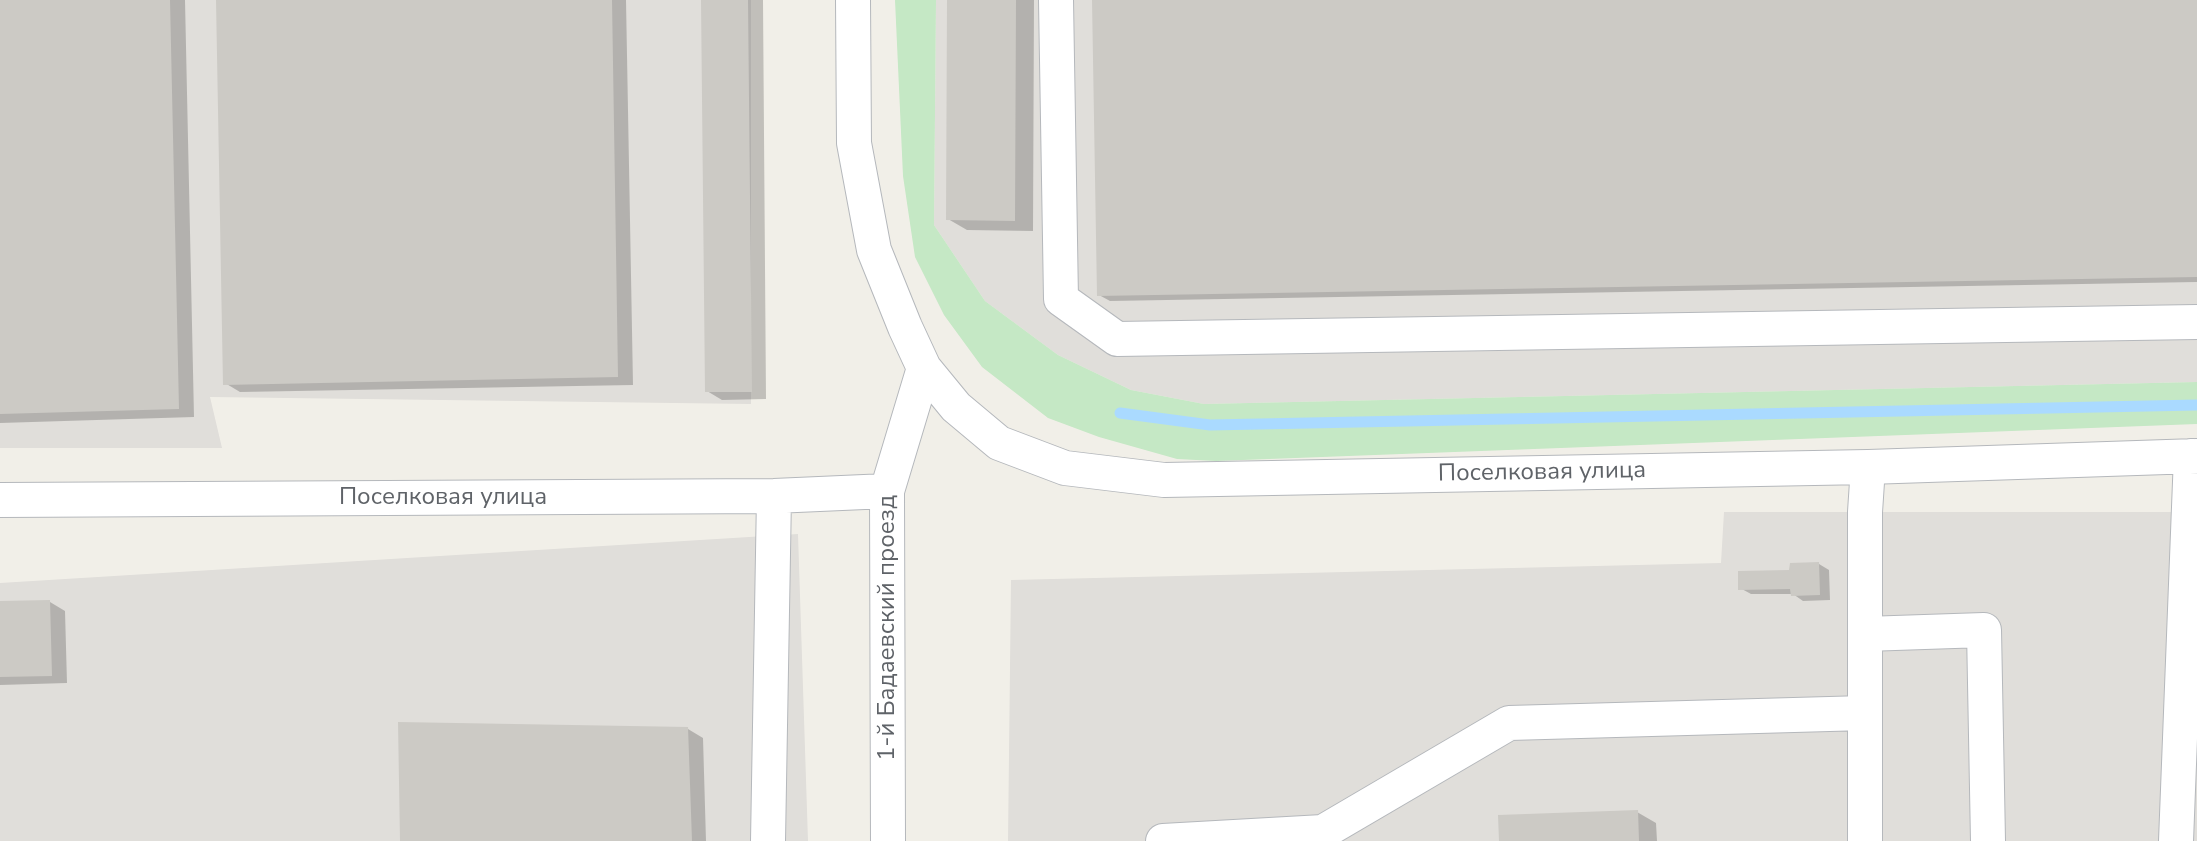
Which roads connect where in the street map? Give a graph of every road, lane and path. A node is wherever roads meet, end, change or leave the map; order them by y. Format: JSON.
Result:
{"nodes":[{"id":1,"x":853,"y":0,"type":"edge"},
{"id":2,"x":1056,"y":0,"type":"edge"},
{"id":3,"x":2197,"y":322,"type":"edge"},
{"id":4,"x":924,"y":368,"type":"junction"},
{"id":5,"x":2194,"y":456,"type":"edge"},
{"id":6,"x":1868,"y":467,"type":"junction"},
{"id":7,"x":887,"y":491,"type":"junction"},
{"id":8,"x":774,"y":496,"type":"junction"},
{"id":9,"x":0,"y":500,"type":"edge"},
{"id":10,"x":1865,"y":634,"type":"junction"},
{"id":11,"x":1865,"y":713,"type":"junction"},
{"id":12,"x":768,"y":841,"type":"edge"},
{"id":13,"x":888,"y":841,"type":"edge"},
{"id":14,"x":1163,"y":841,"type":"edge"},
{"id":15,"x":1865,"y":841,"type":"edge"},
{"id":16,"x":1988,"y":841,"type":"edge"},
{"id":17,"x":2176,"y":841,"type":"edge"}],
"edges":[{"from":1,"to":4,"type":"street"},
{"from":2,"to":3,"type":"street"},
{"from":4,"to":6,"type":"street","name":"Поселковая улица"},
{"from":4,"to":7,"type":"street","name":"1-й Бадаевский проезд"},
{"from":5,"to":6,"type":"street","name":"Поселковая улица"},
{"from":5,"to":17,"type":"street"},
{"from":6,"to":10,"type":"street"},
{"from":7,"to":8,"type":"street","name":"Поселковая улица"},
{"from":7,"to":13,"type":"street","name":"1-й Бадаевский проезд"},
{"from":8,"to":9,"type":"street","name":"Поселковая улица"},
{"from":8,"to":12,"type":"street"},
{"from":10,"to":11,"type":"street"},
{"from":10,"to":16,"type":"street"},
{"from":11,"to":14,"type":"street"},
{"from":11,"to":15,"type":"street"}]}
